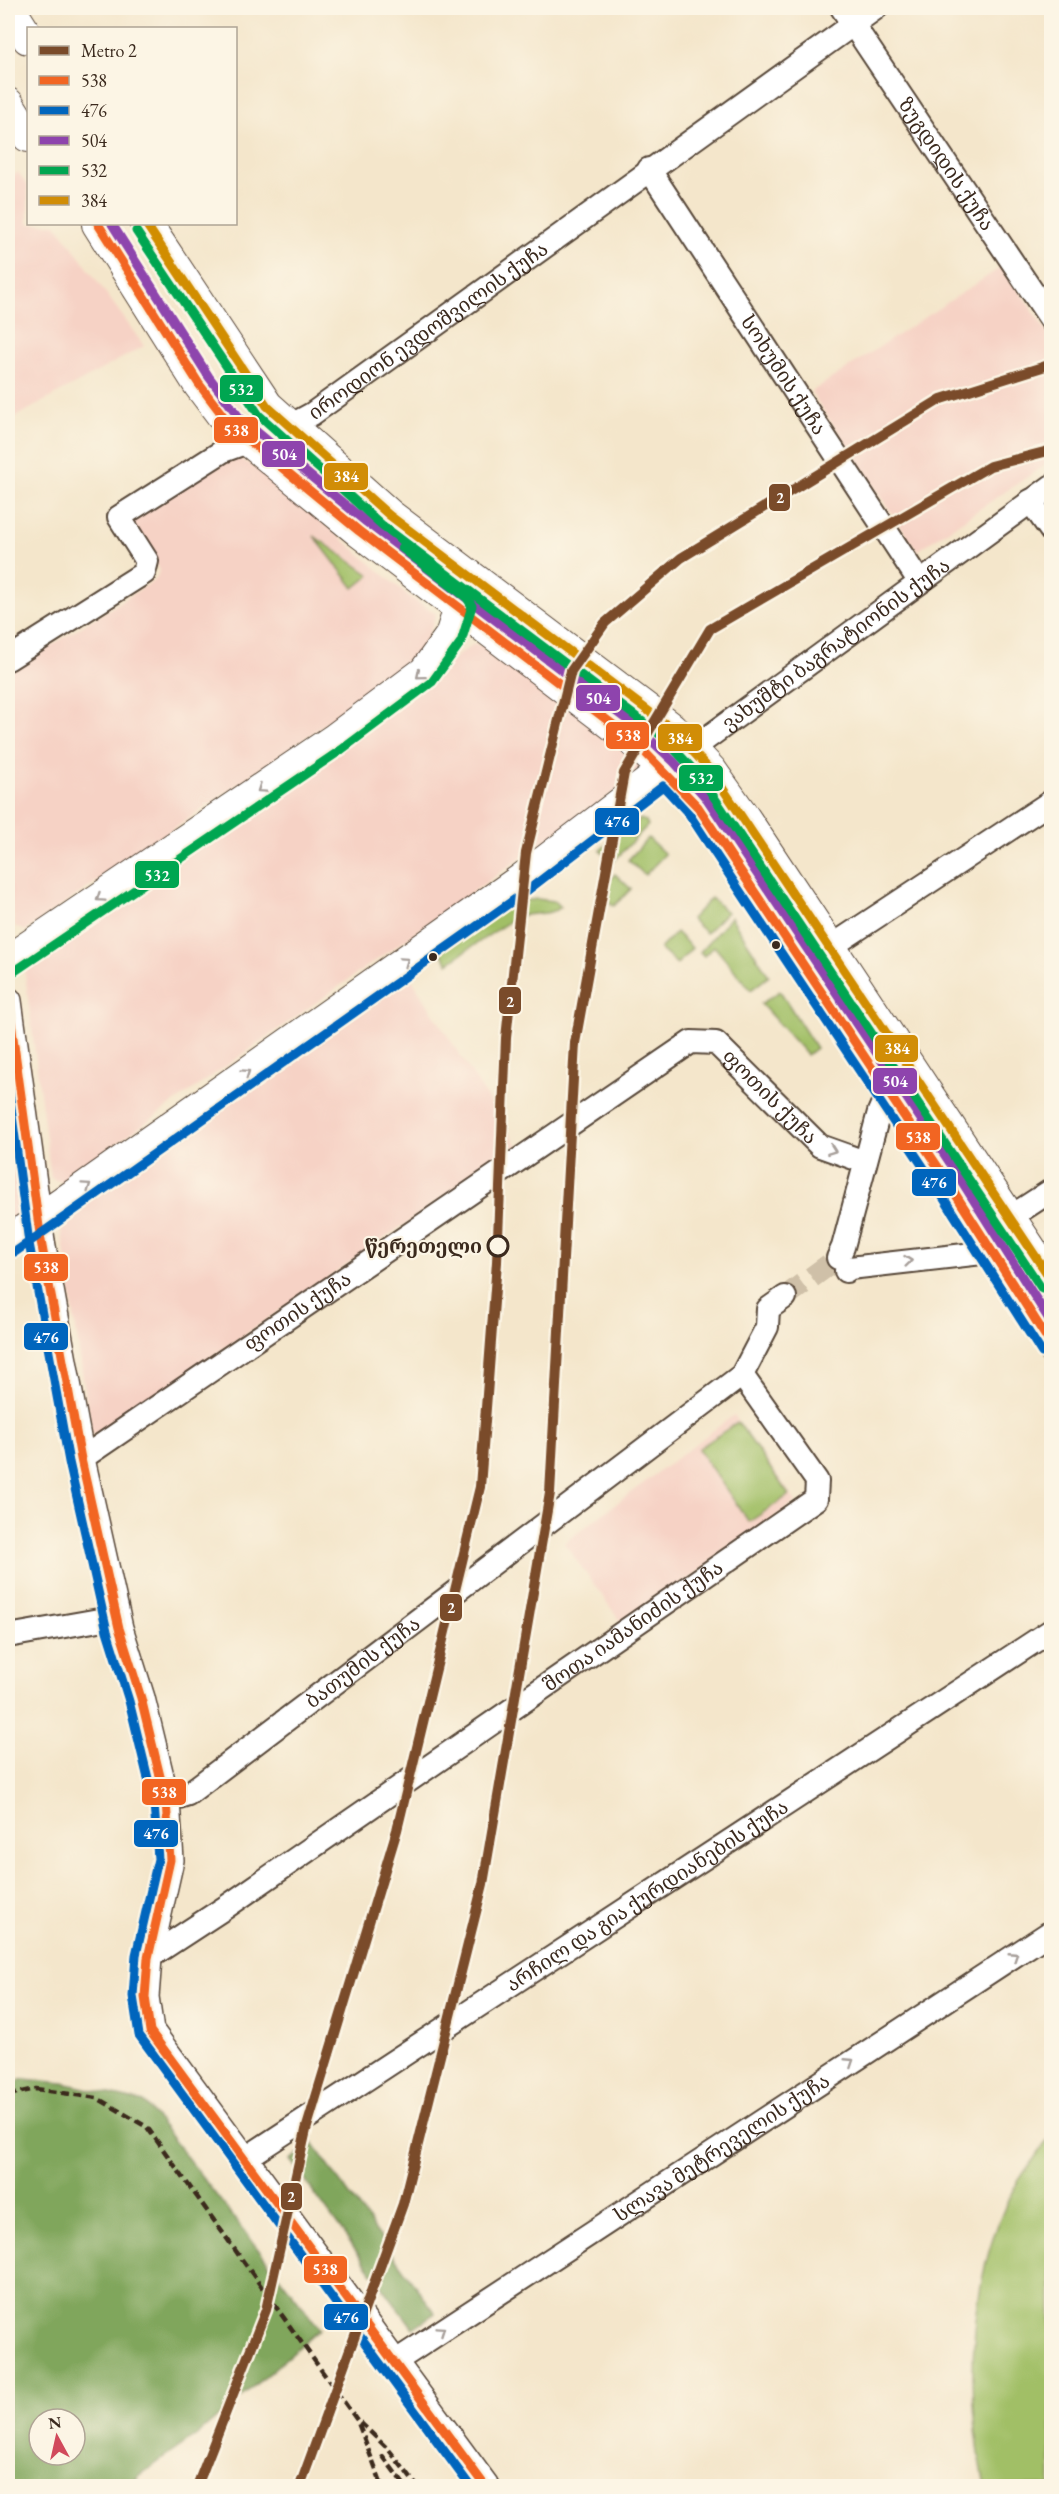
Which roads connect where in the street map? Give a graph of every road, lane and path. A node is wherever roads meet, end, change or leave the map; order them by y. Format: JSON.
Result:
{"nodes":[{"id":1,"x":9,"y":8,"type":"edge"},
{"id":2,"x":876,"y":8,"type":"edge"},
{"id":3,"x":848,"y":15,"type":"edge"},
{"id":4,"x":27,"y":36,"type":"edge"},
{"id":5,"x":8,"y":104,"type":"edge"},
{"id":6,"x":27,"y":134,"type":"edge"},
{"id":7,"x":649,"y":170,"type":"junction"},
{"id":8,"x":99,"y":225,"type":"edge"},
{"id":9,"x":147,"y":225,"type":"edge"},
{"id":10,"x":1052,"y":321,"type":"edge"},
{"id":11,"x":288,"y":427,"type":"junction"},
{"id":12,"x":249,"y":441,"type":"junction"},
{"id":13,"x":1052,"y":486,"type":"edge"},
{"id":14,"x":1030,"y":501,"type":"junction"},
{"id":15,"x":1052,"y":532,"type":"edge"},
{"id":16,"x":920,"y":581,"type":"junction"},
{"id":17,"x":460,"y":608,"type":"junction"},
{"id":18,"x":8,"y":659,"type":"edge"},
{"id":19,"x":692,"y":749,"type":"junction"},
{"id":20,"x":665,"y":770,"type":"junction"},
{"id":21,"x":1052,"y":801,"type":"edge"},
{"id":22,"x":829,"y":948,"type":"junction"},
{"id":23,"x":8,"y":961,"type":"edge"},
{"id":24,"x":8,"y":1001,"type":"edge"},
{"id":25,"x":888,"y":1091,"type":"junction"},
{"id":26,"x":865,"y":1162,"type":"junction"},
{"id":27,"x":1052,"y":1190,"type":"edge"},
{"id":28,"x":1009,"y":1218,"type":"junction"},
{"id":29,"x":39,"y":1220,"type":"junction"},
{"id":30,"x":8,"y":1242,"type":"edge"},
{"id":31,"x":991,"y":1252,"type":"junction"},
{"id":32,"x":1052,"y":1282,"type":"edge"},
{"id":33,"x":789,"y":1303,"type":"tunnel mouth"},
{"id":34,"x":1052,"y":1347,"type":"edge"},
{"id":35,"x":742,"y":1375,"type":"junction"},
{"id":36,"x":81,"y":1460,"type":"junction"},
{"id":37,"x":116,"y":1617,"type":"junction"},
{"id":38,"x":1052,"y":1630,"type":"edge"},
{"id":39,"x":8,"y":1636,"type":"edge"},
{"id":40,"x":166,"y":1801,"type":"junction"},
{"id":41,"x":1052,"y":1931,"type":"edge"},
{"id":42,"x":148,"y":1958,"type":"junction"},
{"id":43,"x":243,"y":2160,"type":"junction"},
{"id":44,"x":393,"y":2363,"type":"junction"},
{"id":45,"x":485,"y":2487,"type":"edge"}],
"edges":[{"from":1,"to":4,"type":"main road"},
{"from":2,"to":3,"type":"street","name":"იროდიონ ევდოშვილის ქუჩა"},
{"from":3,"to":7,"type":"street","name":"იროდიონ ევდოშვილის ქუჩა"},
{"from":3,"to":10,"type":"street","name":"ზუგდიდის ქუჩა"},
{"from":5,"to":6,"type":"main road"},
{"from":7,"to":11,"type":"street","name":"იროდიონ ევდოშვილის ქუჩა"},
{"from":7,"to":16,"type":"street","name":"სოხუმის ქუჩა"},
{"from":8,"to":12,"type":"main road"},
{"from":9,"to":11,"type":"main road"},
{"from":11,"to":12,"type":"street","name":"იროდიონ ევდოშვილის ქუჩა"},
{"from":11,"to":19,"type":"main road"},
{"from":12,"to":17,"type":"main road"},
{"from":12,"to":18,"type":"street","name":"იროდიონ ევდოშვილის ქუჩა"},
{"from":13,"to":14,"type":"street","name":"ვახუშტი ბაგრატიონის ქუჩა"},
{"from":14,"to":15,"type":"street"},
{"from":14,"to":16,"type":"street","name":"ვახუშტი ბაგრატიონის ქუჩა"},
{"from":16,"to":19,"type":"street","name":"ვახუშტი ბაგრატიონის ქუჩა"},
{"from":17,"to":20,"type":"main road"},
{"from":17,"to":23,"type":"main road","one_way":true},
{"from":19,"to":20,"type":"main road","name":"ვახუშტი ბაგრატიონის ქუჩა"},
{"from":19,"to":22,"type":"main road"},
{"from":20,"to":25,"type":"main road"},
{"from":29,"to":20,"type":"main road","name":"ვახუშტი ბაგრატიონის ქუჩა","one_way":true},
{"from":21,"to":22,"type":"street"},
{"from":22,"to":28,"type":"main road"},
{"from":24,"to":29,"type":"street"},
{"from":25,"to":26,"type":"street"},
{"from":25,"to":31,"type":"main road"},
{"from":26,"to":31,"type":"street","one_way":true},
{"from":36,"to":26,"type":"street","name":"ფოთის ქუჩა","one_way":true},
{"from":27,"to":28,"type":"street"},
{"from":28,"to":32,"type":"main road"},
{"from":29,"to":30,"type":"main road","name":"ვახუშტი ბაგრატიონის ქუჩა"},
{"from":29,"to":36,"type":"street"},
{"from":31,"to":34,"type":"main road"},
{"from":33,"to":35,"type":"street","name":"ბათუმის ქუჩა"},
{"from":35,"to":40,"type":"street","name":"ბათუმის ქუჩა"},
{"from":35,"to":42,"type":"street","name":"შოთა იამანიძის ქუჩა"},
{"from":36,"to":37,"type":"street"},
{"from":37,"to":39,"type":"street"},
{"from":37,"to":40,"type":"street"},
{"from":38,"to":43,"type":"street","name":"არჩილ და გია ქურდიანების ქუჩა"},
{"from":40,"to":42,"type":"street"},
{"from":44,"to":41,"type":"street","name":"სლავა მეტრეველის ქუჩა","one_way":true},
{"from":42,"to":43,"type":"street"},
{"from":43,"to":44,"type":"street"},
{"from":44,"to":45,"type":"street"}]}
